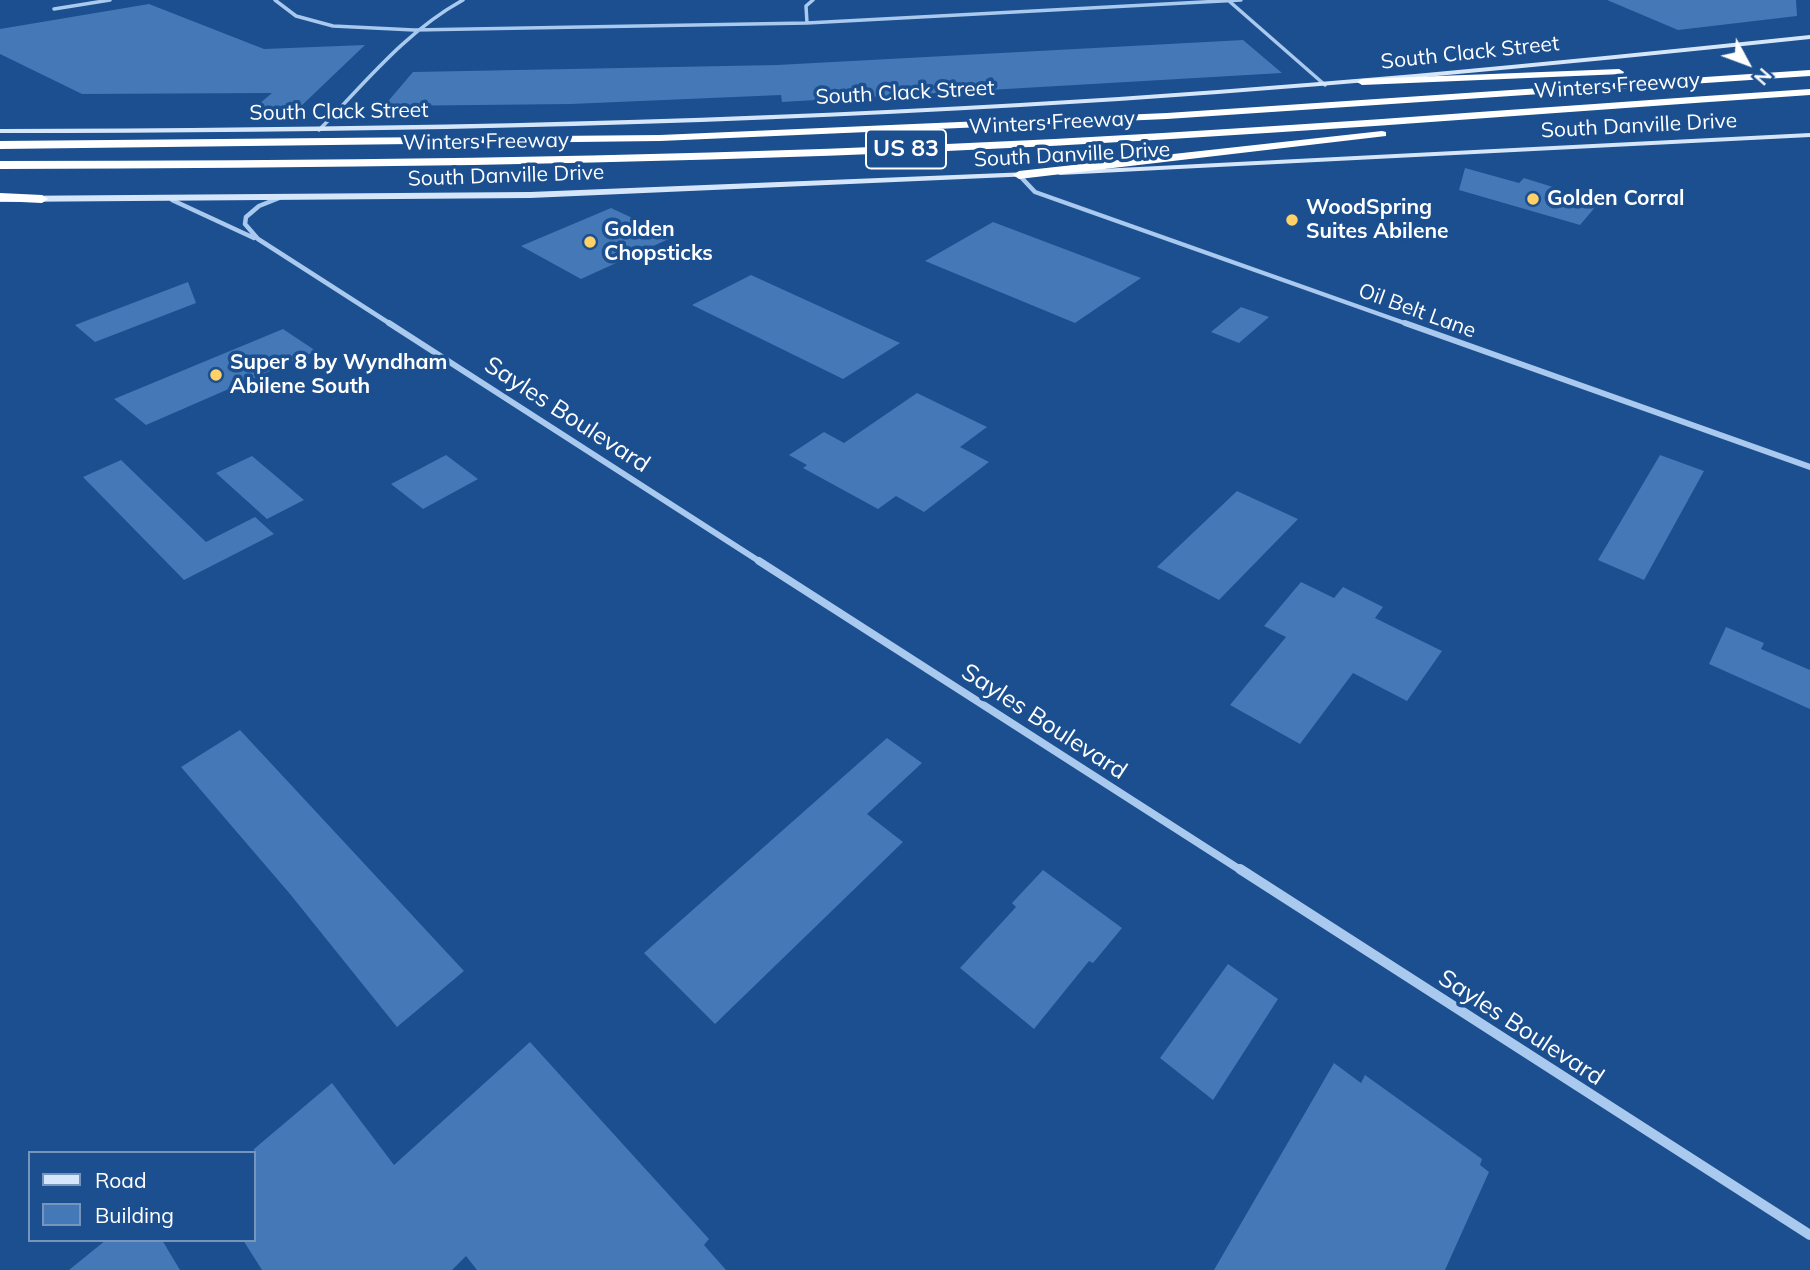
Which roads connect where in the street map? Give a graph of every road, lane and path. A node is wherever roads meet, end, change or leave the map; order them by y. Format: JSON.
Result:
{"nodes":[{"id":1,"x":110,"y":0,"type":"edge"},
{"id":2,"x":275,"y":0,"type":"edge"},
{"id":3,"x":463,"y":0,"type":"edge"},
{"id":4,"x":813,"y":0,"type":"edge"},
{"id":5,"x":1241,"y":0,"type":"edge"},
{"id":6,"x":1229,"y":1,"type":"edge"},
{"id":7,"x":54,"y":9,"type":"dead end"},
{"id":8,"x":807,"y":23,"type":"junction"},
{"id":9,"x":414,"y":30,"type":"junction"},
{"id":10,"x":1810,"y":37,"type":"edge"},
{"id":11,"x":1810,"y":66,"type":"edge"},
{"id":12,"x":1678,"y":69,"type":"dead end"},
{"id":13,"x":1637,"y":71,"type":"dead end"},
{"id":14,"x":1810,"y":73,"type":"edge"},
{"id":15,"x":1362,"y":82,"type":"junction"},
{"id":16,"x":1325,"y":85,"type":"junction"},
{"id":17,"x":1810,"y":92,"type":"edge"},
{"id":18,"x":1623,"y":104,"type":"junction"},
{"id":19,"x":319,"y":130,"type":"junction"},
{"id":20,"x":0,"y":131,"type":"edge"},
{"id":21,"x":291,"y":131,"type":"junction"},
{"id":22,"x":1810,"y":135,"type":"edge"},
{"id":23,"x":0,"y":143,"type":"edge"},
{"id":24,"x":0,"y":165,"type":"edge"},
{"id":25,"x":1019,"y":175,"type":"junction"},
{"id":26,"x":0,"y":198,"type":"edge"},
{"id":27,"x":279,"y":198,"type":"junction"},
{"id":28,"x":42,"y":199,"type":"joint"},
{"id":29,"x":172,"y":200,"type":"junction"},
{"id":30,"x":258,"y":239,"type":"junction"},
{"id":31,"x":1810,"y":467,"type":"edge"},
{"id":32,"x":1810,"y":1235,"type":"edge"}],
"edges":[{"from":1,"to":7,"type":"street"},
{"from":2,"to":9,"type":"street"},
{"from":3,"to":9,"type":"street"},
{"from":4,"to":8,"type":"street"},
{"from":5,"to":6,"type":"street"},
{"from":6,"to":8,"type":"street"},
{"from":6,"to":16,"type":"street"},
{"from":8,"to":9,"type":"street"},
{"from":9,"to":19,"type":"street"},
{"from":10,"to":15,"type":"main road","name":"South Clack Street"},
{"from":11,"to":12,"type":"highway"},
{"from":13,"to":15,"type":"highway"},
{"from":14,"to":23,"type":"highway","name":"Winters Freeway","number":"US 83"},
{"from":15,"to":16,"type":"main road","name":"South Clack Street"},
{"from":16,"to":19,"type":"main road","name":"South Clack Street"},
{"from":17,"to":18,"type":"highway","name":"Winters Freeway","number":"US 83"},
{"from":18,"to":24,"type":"highway","name":"Winters Freeway","number":"US 83"},
{"from":18,"to":25,"type":"highway"},
{"from":19,"to":21,"type":"main road","name":"South Clack Street"},
{"from":20,"to":21,"type":"main road","name":"South Clack Street"},
{"from":21,"to":23,"type":"highway"},
{"from":22,"to":25,"type":"main road","name":"South Danville Drive"},
{"from":25,"to":27,"type":"main road","name":"South Danville Drive"},
{"from":25,"to":31,"type":"street","name":"Oil Belt Lane"},
{"from":26,"to":28,"type":"highway"},
{"from":27,"to":29,"type":"main road","name":"South Danville Drive"},
{"from":27,"to":30,"type":"street"},
{"from":28,"to":29,"type":"main road","name":"South Danville Drive"},
{"from":29,"to":30,"type":"street","name":"Sayles Boulevard"},
{"from":30,"to":32,"type":"street","name":"Sayles Boulevard"}]}
